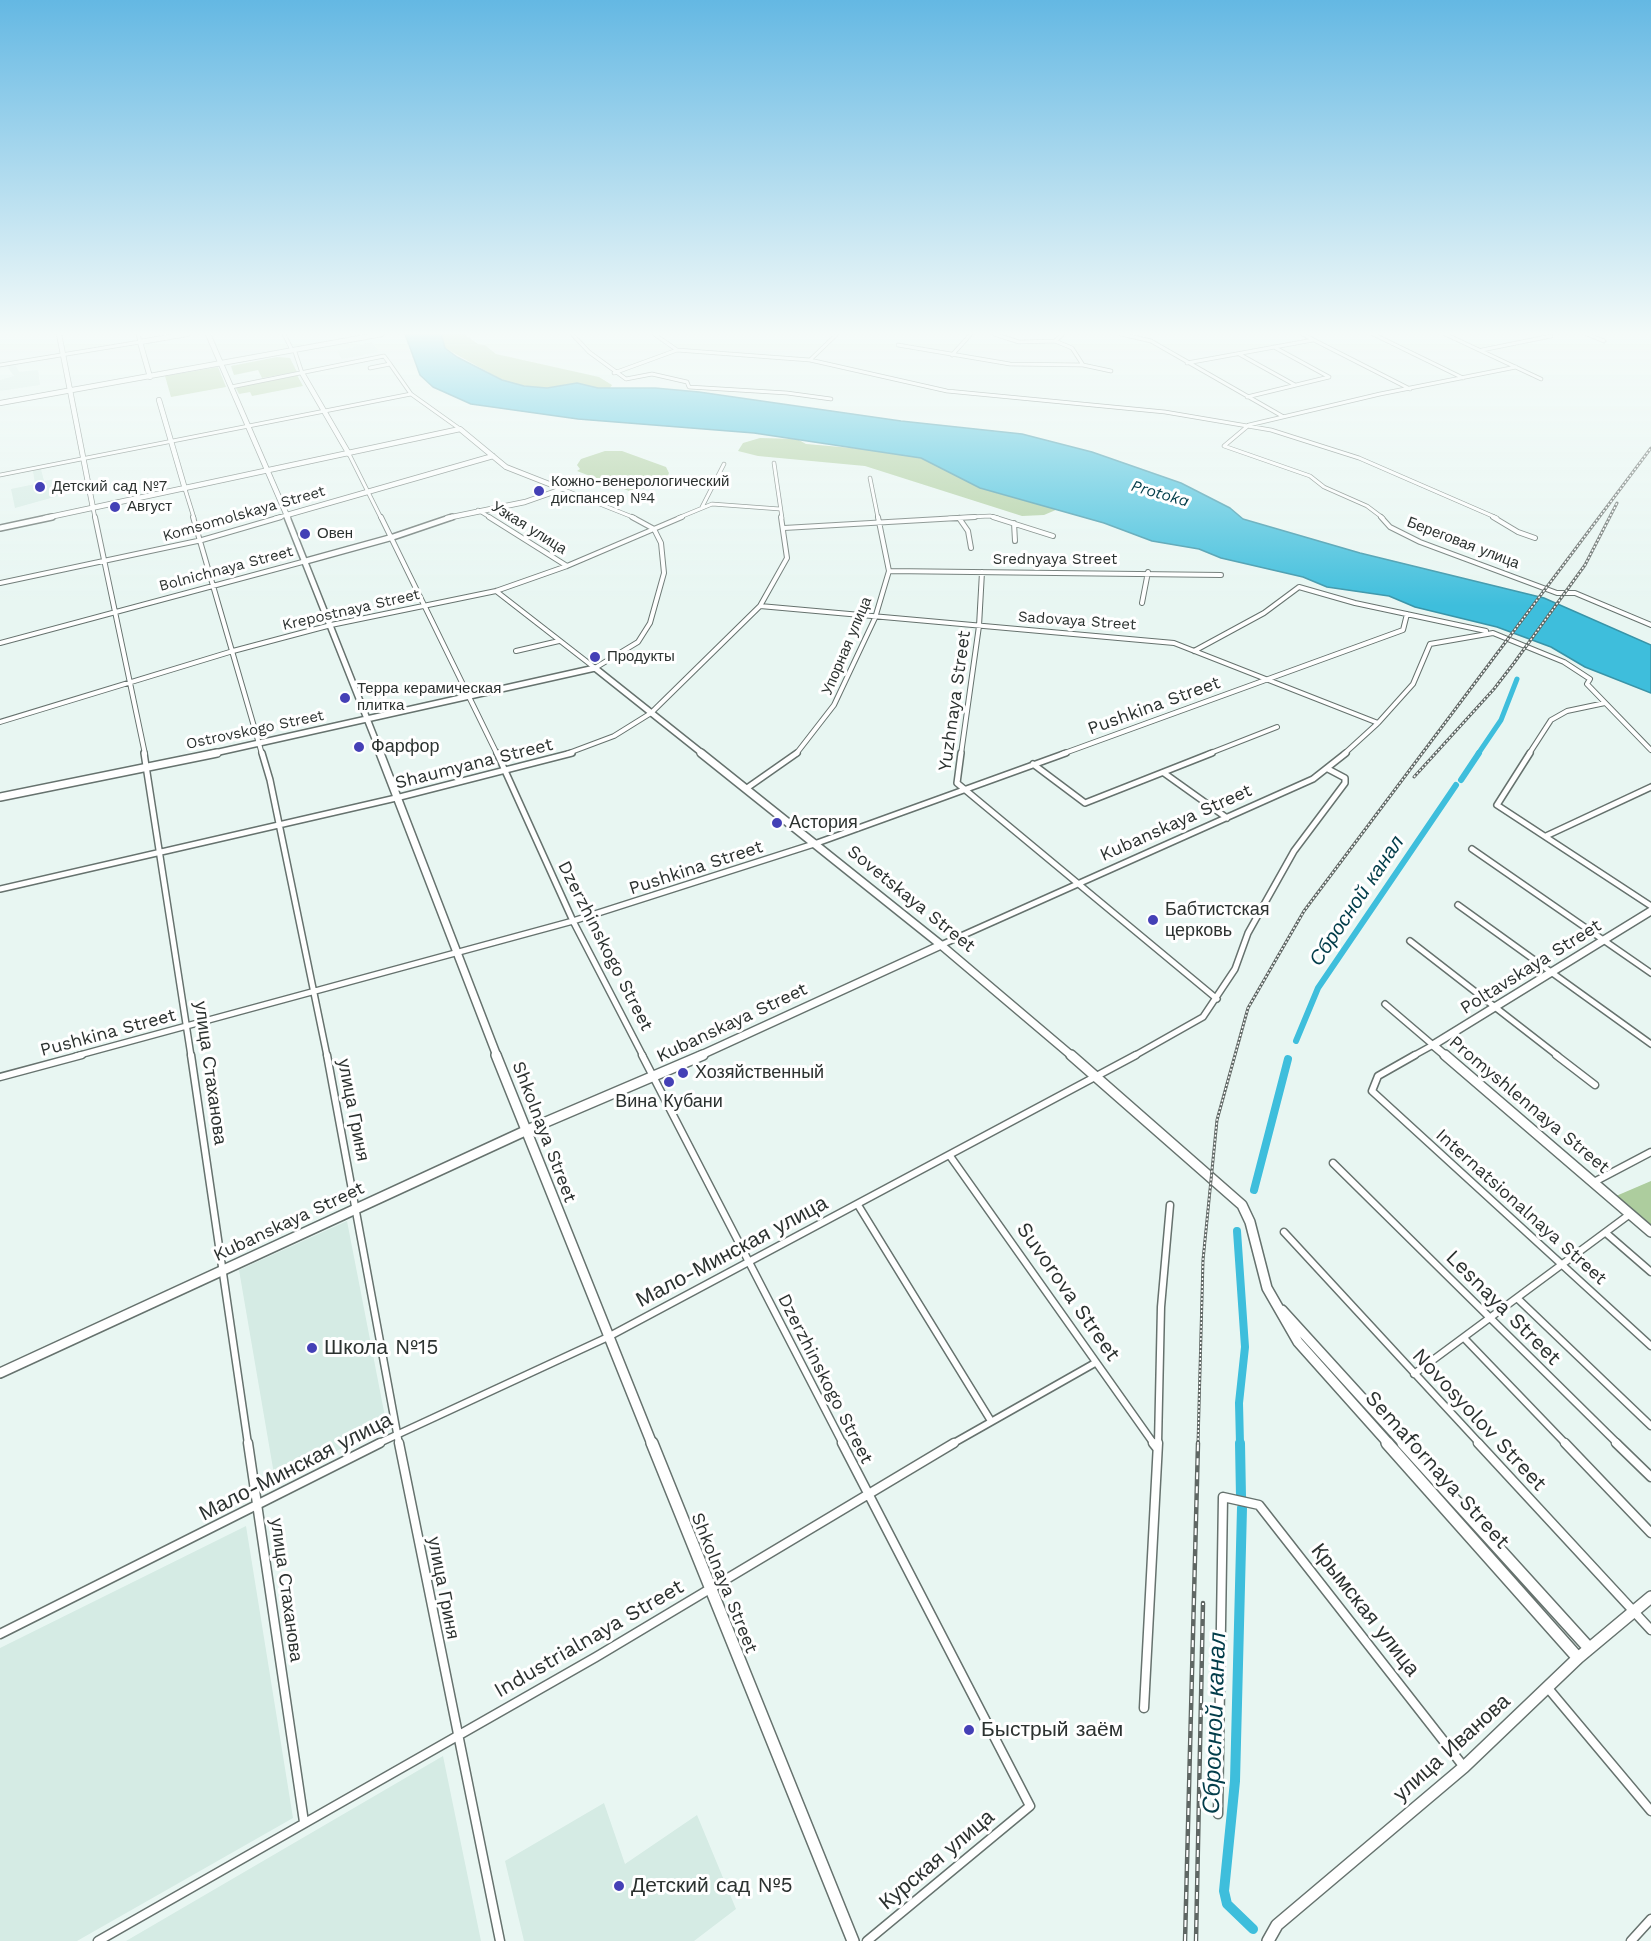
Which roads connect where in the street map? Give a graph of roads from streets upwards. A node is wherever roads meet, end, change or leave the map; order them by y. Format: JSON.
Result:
{"nodes":[{"id":1,"x":76,"y":425,"type":"edge"},
{"id":2,"x":167,"y":425,"type":"edge"},
{"id":3,"x":254,"y":425,"type":"edge"},
{"id":4,"x":333,"y":425,"type":"edge"},
{"id":5,"x":454,"y":425,"type":"edge"},
{"id":6,"x":1249,"y":425,"type":"joint"},
{"id":7,"x":247,"y":426,"type":"junction"},
{"id":8,"x":460,"y":429,"type":"junction"},
{"id":9,"x":172,"y":441,"type":"junction"},
{"id":10,"x":349,"y":454,"type":"junction"},
{"id":11,"x":492,"y":456,"type":"junction"},
{"id":12,"x":82,"y":459,"type":"junction"},
{"id":13,"x":774,"y":463,"type":"dead end"},
{"id":14,"x":724,"y":464,"type":"dead end"},
{"id":15,"x":269,"y":470,"type":"junction"},
{"id":16,"x":0,"y":475,"type":"edge"},
{"id":17,"x":870,"y":478,"type":"dead end"},
{"id":18,"x":185,"y":489,"type":"junction"},
{"id":19,"x":562,"y":489,"type":"junction"},
{"id":20,"x":367,"y":492,"type":"junction"},
{"id":21,"x":702,"y":507,"type":"junction"},
{"id":22,"x":93,"y":508,"type":"junction"},
{"id":23,"x":780,"y":509,"type":"junction"},
{"id":24,"x":478,"y":510,"type":"junction"},
{"id":25,"x":287,"y":515,"type":"junction"},
{"id":26,"x":959,"y":518,"type":"junction"},
{"id":27,"x":1014,"y":523,"type":"junction"},
{"id":28,"x":880,"y":524,"type":"junction"},
{"id":29,"x":0,"y":528,"type":"edge"},
{"id":30,"x":784,"y":528,"type":"junction"},
{"id":31,"x":654,"y":529,"type":"junction"},
{"id":32,"x":1053,"y":536,"type":"dead end"},
{"id":33,"x":393,"y":537,"type":"junction"},
{"id":34,"x":1535,"y":538,"type":"dead end"},
{"id":35,"x":202,"y":540,"type":"junction"},
{"id":36,"x":1015,"y":541,"type":"dead end"},
{"id":37,"x":971,"y":548,"type":"dead end"},
{"id":38,"x":306,"y":561,"type":"junction"},
{"id":39,"x":103,"y":563,"type":"junction"},
{"id":40,"x":567,"y":566,"type":"junction"},
{"id":41,"x":889,"y":571,"type":"junction"},
{"id":42,"x":982,"y":572,"type":"junction"},
{"id":43,"x":1148,"y":572,"type":"junction"},
{"id":44,"x":1221,"y":575,"type":"dead end"},
{"id":45,"x":0,"y":583,"type":"edge"},
{"id":46,"x":213,"y":584,"type":"junction"},
{"id":47,"x":496,"y":591,"type":"junction"},
{"id":48,"x":1142,"y":603,"type":"dead end"},
{"id":49,"x":426,"y":605,"type":"junction"},
{"id":50,"x":760,"y":606,"type":"junction"},
{"id":51,"x":116,"y":611,"type":"junction"},
{"id":52,"x":1407,"y":614,"type":"junction"},
{"id":53,"x":875,"y":618,"type":"junction"},
{"id":54,"x":331,"y":625,"type":"junction"},
{"id":55,"x":1651,"y":625,"type":"edge"},
{"id":56,"x":979,"y":626,"type":"junction"},
{"id":57,"x":1493,"y":633,"type":"junction"},
{"id":58,"x":559,"y":640,"type":"junction"},
{"id":59,"x":0,"y":643,"type":"edge"},
{"id":60,"x":233,"y":651,"type":"junction"},
{"id":61,"x":516,"y":651,"type":"dead end"},
{"id":62,"x":1194,"y":651,"type":"junction"},
{"id":63,"x":595,"y":668,"type":"junction"},
{"id":64,"x":1269,"y":679,"type":"junction"},
{"id":65,"x":130,"y":682,"type":"junction"},
{"id":66,"x":471,"y":696,"type":"junction"},
{"id":67,"x":1605,"y":703,"type":"junction"},
{"id":68,"x":651,"y":712,"type":"junction"},
{"id":69,"x":367,"y":720,"type":"junction"},
{"id":70,"x":0,"y":722,"type":"edge"},
{"id":71,"x":1378,"y":723,"type":"junction"},
{"id":72,"x":1277,"y":727,"type":"dead end"},
{"id":73,"x":259,"y":744,"type":"junction"},
{"id":74,"x":1651,"y":750,"type":"edge"},
{"id":75,"x":1033,"y":764,"type":"junction"},
{"id":76,"x":147,"y":765,"type":"junction"},
{"id":77,"x":1328,"y":769,"type":"junction"},
{"id":78,"x":503,"y":770,"type":"junction"},
{"id":79,"x":1164,"y":773,"type":"junction"},
{"id":80,"x":1651,"y":787,"type":"edge"},
{"id":81,"x":747,"y":788,"type":"junction"},
{"id":82,"x":962,"y":790,"type":"junction"},
{"id":83,"x":0,"y":797,"type":"edge"},
{"id":84,"x":396,"y":798,"type":"junction"},
{"id":85,"x":1497,"y":805,"type":"joint"},
{"id":86,"x":1227,"y":818,"type":"junction"},
{"id":87,"x":279,"y":825,"type":"junction"},
{"id":88,"x":1546,"y":836,"type":"junction"},
{"id":89,"x":816,"y":843,"type":"junction"},
{"id":90,"x":1472,"y":849,"type":"dead end"},
{"id":91,"x":161,"y":851,"type":"junction"},
{"id":92,"x":1079,"y":885,"type":"junction"},
{"id":93,"x":0,"y":888,"type":"edge"},
{"id":94,"x":1458,"y":904,"type":"dead end"},
{"id":95,"x":1651,"y":906,"type":"edge"},
{"id":96,"x":1651,"y":911,"type":"edge"},
{"id":97,"x":573,"y":921,"type":"junction"},
{"id":98,"x":1603,"y":939,"type":"junction"},
{"id":99,"x":1410,"y":941,"type":"dead end"},
{"id":100,"x":941,"y":945,"type":"junction"},
{"id":101,"x":458,"y":954,"type":"junction"},
{"id":102,"x":1551,"y":971,"type":"junction"},
{"id":103,"x":1651,"y":973,"type":"edge"},
{"id":104,"x":315,"y":993,"type":"junction"},
{"id":105,"x":1217,"y":999,"type":"junction"},
{"id":106,"x":1385,"y":1004,"type":"dead end"},
{"id":107,"x":1493,"y":1008,"type":"junction"},
{"id":108,"x":189,"y":1025,"type":"junction"},
{"id":109,"x":1651,"y":1044,"type":"edge"},
{"id":110,"x":1433,"y":1045,"type":"junction"},
{"id":111,"x":0,"y":1077,"type":"edge"},
{"id":112,"x":655,"y":1077,"type":"junction"},
{"id":113,"x":1096,"y":1078,"type":"junction"},
{"id":114,"x":1595,"y":1085,"type":"dead end"},
{"id":115,"x":1372,"y":1091,"type":"joint"},
{"id":116,"x":525,"y":1131,"type":"junction"},
{"id":117,"x":1651,"y":1152,"type":"edge"},
{"id":118,"x":950,"y":1156,"type":"junction"},
{"id":119,"x":1333,"y":1163,"type":"dead end"},
{"id":120,"x":1210,"y":1177,"type":"joint"},
{"id":121,"x":1594,"y":1182,"type":"junction"},
{"id":122,"x":858,"y":1205,"type":"junction"},
{"id":123,"x":1170,"y":1205,"type":"dead end"},
{"id":124,"x":356,"y":1209,"type":"junction"},
{"id":125,"x":1630,"y":1215,"type":"junction"},
{"id":126,"x":1284,"y":1232,"type":"dead end"},
{"id":127,"x":1651,"y":1232,"type":"edge"},
{"id":128,"x":1606,"y":1233,"type":"junction"},
{"id":129,"x":747,"y":1262,"type":"junction"},
{"id":130,"x":1563,"y":1265,"type":"junction"},
{"id":131,"x":222,"y":1271,"type":"junction"},
{"id":132,"x":1651,"y":1272,"type":"edge"},
{"id":133,"x":1517,"y":1298,"type":"junction"},
{"id":134,"x":1275,"y":1302,"type":"junction"},
{"id":135,"x":1490,"y":1318,"type":"junction"},
{"id":136,"x":1307,"y":1335,"type":"junction"},
{"id":137,"x":608,"y":1337,"type":"junction"},
{"id":138,"x":1464,"y":1338,"type":"junction"},
{"id":139,"x":1298,"y":1342,"type":"junction"},
{"id":140,"x":1651,"y":1346,"type":"edge"},
{"id":141,"x":1095,"y":1363,"type":"junction"},
{"id":142,"x":0,"y":1373,"type":"edge"},
{"id":143,"x":1414,"y":1374,"type":"junction"},
{"id":144,"x":992,"y":1421,"type":"junction"},
{"id":145,"x":1651,"y":1426,"type":"edge"},
{"id":146,"x":397,"y":1434,"type":"junction"},
{"id":147,"x":1157,"y":1448,"type":"junction"},
{"id":148,"x":1651,"y":1477,"type":"edge"},
{"id":149,"x":868,"y":1494,"type":"junction"},
{"id":150,"x":259,"y":1505,"type":"junction"},
{"id":151,"x":1651,"y":1533,"type":"edge"},
{"id":152,"x":709,"y":1590,"type":"junction"},
{"id":153,"x":1651,"y":1597,"type":"edge"},
{"id":154,"x":1634,"y":1612,"type":"junction"},
{"id":155,"x":1651,"y":1630,"type":"edge"},
{"id":156,"x":0,"y":1635,"type":"edge"},
{"id":157,"x":1589,"y":1648,"type":"junction"},
{"id":158,"x":1578,"y":1658,"type":"junction"},
{"id":159,"x":1547,"y":1687,"type":"junction"},
{"id":160,"x":1144,"y":1708,"type":"dead end"},
{"id":161,"x":457,"y":1736,"type":"junction"},
{"id":162,"x":1464,"y":1767,"type":"junction"},
{"id":163,"x":1030,"y":1806,"type":"joint"},
{"id":164,"x":1651,"y":1812,"type":"edge"},
{"id":165,"x":1218,"y":1814,"type":"dead end"},
{"id":166,"x":304,"y":1822,"type":"junction"},
{"id":167,"x":1651,"y":1919,"type":"edge"},
{"id":168,"x":98,"y":1941,"type":"edge"},
{"id":169,"x":500,"y":1941,"type":"edge"},
{"id":170,"x":853,"y":1941,"type":"edge"},
{"id":171,"x":867,"y":1941,"type":"edge"},
{"id":172,"x":1268,"y":1941,"type":"edge"},
{"id":173,"x":1631,"y":1941,"type":"edge"}],
"edges":[{"from":1,"to":12,"type":"street","name":"улица Стаханова"},
{"from":2,"to":9,"type":"street","name":"улица Гриня"},
{"from":3,"to":7,"type":"street"},
{"from":4,"to":10,"type":"street","name":"Dzerzhinskogo Street"},
{"from":5,"to":8,"type":"street"},
{"from":6,"to":34,"type":"street"},
{"from":6,"to":55,"type":"street","name":"Береговая улица"},
{"from":7,"to":9,"type":"street"},
{"from":7,"to":15,"type":"street","name":"Shkolnaya Street"},
{"from":8,"to":10,"type":"street"},
{"from":8,"to":11,"type":"street"},
{"from":9,"to":12,"type":"street"},
{"from":9,"to":18,"type":"street","name":"улица Гриня"},
{"from":10,"to":15,"type":"street"},
{"from":10,"to":20,"type":"street","name":"Dzerzhinskogo Street"},
{"from":11,"to":19,"type":"street"},
{"from":11,"to":20,"type":"street","name":"Komsomolskaya Street"},
{"from":12,"to":16,"type":"street"},
{"from":12,"to":22,"type":"street","name":"улица Стаханова"},
{"from":13,"to":23,"type":"street","name":"Shaumyana Street"},
{"from":14,"to":21,"type":"street"},
{"from":15,"to":18,"type":"street"},
{"from":15,"to":25,"type":"street","name":"Shkolnaya Street"},
{"from":17,"to":28,"type":"street","name":"Упорная улица"},
{"from":18,"to":22,"type":"street"},
{"from":18,"to":35,"type":"street","name":"улица Гриня"},
{"from":19,"to":24,"type":"street","name":"Bolnichnaya Street"},
{"from":19,"to":31,"type":"street"},
{"from":20,"to":25,"type":"street","name":"Komsomolskaya Street"},
{"from":20,"to":33,"type":"street","name":"Dzerzhinskogo Street"},
{"from":21,"to":23,"type":"street","name":"Krepostnaya Street"},
{"from":21,"to":31,"type":"street","name":"Krepostnaya Street"},
{"from":22,"to":29,"type":"street"},
{"from":22,"to":39,"type":"street","name":"улица Стаханова"},
{"from":23,"to":30,"type":"street","name":"Shaumyana Street"},
{"from":24,"to":33,"type":"street","name":"Bolnichnaya Street"},
{"from":24,"to":40,"type":"street","name":"Узкая улица"},
{"from":25,"to":35,"type":"street","name":"Komsomolskaya Street"},
{"from":25,"to":38,"type":"street","name":"Shkolnaya Street"},
{"from":26,"to":27,"type":"street"},
{"from":26,"to":28,"type":"street"},
{"from":26,"to":37,"type":"street"},
{"from":27,"to":32,"type":"street"},
{"from":27,"to":36,"type":"street"},
{"from":28,"to":30,"type":"street"},
{"from":28,"to":41,"type":"street","name":"Упорная улица"},
{"from":30,"to":50,"type":"street","name":"Shaumyana Street"},
{"from":31,"to":40,"type":"street","name":"Krepostnaya Street"},
{"from":31,"to":63,"type":"street","name":"Ostrovskogo Street"},
{"from":33,"to":38,"type":"street","name":"Bolnichnaya Street"},
{"from":33,"to":49,"type":"street","name":"Dzerzhinskogo Street"},
{"from":35,"to":39,"type":"street","name":"Komsomolskaya Street"},
{"from":35,"to":46,"type":"street","name":"улица Гриня"},
{"from":38,"to":46,"type":"street","name":"Bolnichnaya Street"},
{"from":38,"to":54,"type":"street","name":"Shkolnaya Street"},
{"from":39,"to":45,"type":"street","name":"Komsomolskaya Street"},
{"from":39,"to":51,"type":"street","name":"улица Стаханова"},
{"from":40,"to":47,"type":"street","name":"Krepostnaya Street"},
{"from":41,"to":42,"type":"street","name":"Srednyaya Street"},
{"from":41,"to":53,"type":"street","name":"Упорная улица"},
{"from":42,"to":43,"type":"street","name":"Srednyaya Street"},
{"from":42,"to":56,"type":"street","name":"Yuzhnaya Street"},
{"from":43,"to":44,"type":"street","name":"Srednyaya Street"},
{"from":43,"to":48,"type":"street"},
{"from":46,"to":51,"type":"street","name":"Bolnichnaya Street"},
{"from":46,"to":60,"type":"street","name":"улица Гриня"},
{"from":47,"to":49,"type":"street","name":"Krepostnaya Street"},
{"from":47,"to":58,"type":"street","name":"Sovetskaya Street"},
{"from":49,"to":54,"type":"street","name":"Krepostnaya Street"},
{"from":49,"to":66,"type":"street","name":"Dzerzhinskogo Street"},
{"from":50,"to":53,"type":"street","name":"Sadovaya Street"},
{"from":50,"to":68,"type":"street","name":"Shaumyana Street"},
{"from":51,"to":59,"type":"street","name":"Bolnichnaya Street"},
{"from":51,"to":65,"type":"street","name":"улица Стаханова"},
{"from":52,"to":57,"type":"street"},
{"from":52,"to":62,"type":"street"},
{"from":52,"to":64,"type":"street","name":"Pushkina Street"},
{"from":53,"to":56,"type":"street","name":"Sadovaya Street"},
{"from":53,"to":81,"type":"street","name":"Упорная улица"},
{"from":54,"to":60,"type":"street","name":"Krepostnaya Street"},
{"from":54,"to":69,"type":"street","name":"Shkolnaya Street"},
{"from":56,"to":62,"type":"street","name":"Sadovaya Street"},
{"from":56,"to":82,"type":"street","name":"Yuzhnaya Street"},
{"from":57,"to":67,"type":"street"},
{"from":57,"to":71,"type":"street","name":"Kubanskaya Street"},
{"from":58,"to":61,"type":"street"},
{"from":58,"to":63,"type":"street","name":"Sovetskaya Street"},
{"from":60,"to":65,"type":"street","name":"Krepostnaya Street"},
{"from":60,"to":73,"type":"street","name":"улица Гриня"},
{"from":62,"to":64,"type":"street","name":"Sadovaya Street"},
{"from":63,"to":66,"type":"street","name":"Ostrovskogo Street"},
{"from":63,"to":68,"type":"street","name":"Sovetskaya Street"},
{"from":64,"to":71,"type":"street","name":"Sadovaya Street"},
{"from":64,"to":75,"type":"street","name":"Pushkina Street"},
{"from":65,"to":70,"type":"street","name":"Krepostnaya Street"},
{"from":65,"to":76,"type":"street","name":"улица Стаханова"},
{"from":66,"to":69,"type":"street","name":"Ostrovskogo Street"},
{"from":66,"to":78,"type":"street","name":"Dzerzhinskogo Street"},
{"from":67,"to":74,"type":"street"},
{"from":67,"to":85,"type":"street"},
{"from":68,"to":78,"type":"street","name":"Shaumyana Street"},
{"from":68,"to":81,"type":"street","name":"Sovetskaya Street"},
{"from":69,"to":73,"type":"street","name":"Ostrovskogo Street"},
{"from":69,"to":84,"type":"street","name":"Shkolnaya Street"},
{"from":71,"to":77,"type":"street","name":"Kubanskaya Street"},
{"from":72,"to":79,"type":"street"},
{"from":73,"to":76,"type":"street","name":"Ostrovskogo Street"},
{"from":73,"to":87,"type":"street","name":"улица Гриня"},
{"from":75,"to":79,"type":"street"},
{"from":75,"to":82,"type":"street","name":"Pushkina Street"},
{"from":76,"to":83,"type":"street","name":"Ostrovskogo Street"},
{"from":76,"to":91,"type":"street","name":"улица Стаханова"},
{"from":77,"to":86,"type":"street","name":"Kubanskaya Street"},
{"from":77,"to":105,"type":"street","name":"Мало-Минская улица"},
{"from":78,"to":84,"type":"street","name":"Shaumyana Street"},
{"from":78,"to":97,"type":"street","name":"Dzerzhinskogo Street"},
{"from":79,"to":86,"type":"street"},
{"from":80,"to":88,"type":"street"},
{"from":81,"to":89,"type":"street","name":"Sovetskaya Street"},
{"from":82,"to":89,"type":"street","name":"Pushkina Street"},
{"from":82,"to":92,"type":"street","name":"Yuzhnaya Street"},
{"from":84,"to":87,"type":"street","name":"Shaumyana Street"},
{"from":84,"to":101,"type":"street","name":"Shkolnaya Street"},
{"from":85,"to":88,"type":"street"},
{"from":86,"to":92,"type":"street","name":"Kubanskaya Street"},
{"from":87,"to":91,"type":"street","name":"Shaumyana Street"},
{"from":87,"to":104,"type":"street","name":"улица Гриня"},
{"from":88,"to":95,"type":"street"},
{"from":89,"to":97,"type":"street","name":"Pushkina Street"},
{"from":89,"to":100,"type":"street","name":"Sovetskaya Street"},
{"from":90,"to":98,"type":"street"},
{"from":91,"to":93,"type":"street","name":"Shaumyana Street"},
{"from":91,"to":108,"type":"street","name":"улица Стаханова"},
{"from":92,"to":100,"type":"street","name":"Kubanskaya Street"},
{"from":92,"to":105,"type":"street","name":"Yuzhnaya Street"},
{"from":94,"to":102,"type":"street"},
{"from":96,"to":98,"type":"street","name":"Poltavskaya Street"},
{"from":97,"to":101,"type":"street","name":"Pushkina Street"},
{"from":97,"to":112,"type":"street","name":"Dzerzhinskogo Street"},
{"from":98,"to":102,"type":"street","name":"Poltavskaya Street"},
{"from":98,"to":103,"type":"street"},
{"from":99,"to":107,"type":"street"},
{"from":100,"to":112,"type":"street","name":"Kubanskaya Street"},
{"from":100,"to":113,"type":"street","name":"Sovetskaya Street"},
{"from":101,"to":104,"type":"street","name":"Pushkina Street"},
{"from":101,"to":116,"type":"street","name":"Shkolnaya Street"},
{"from":102,"to":107,"type":"street","name":"Poltavskaya Street"},
{"from":102,"to":109,"type":"street"},
{"from":104,"to":108,"type":"street","name":"Pushkina Street"},
{"from":104,"to":124,"type":"street","name":"улица Гриня"},
{"from":105,"to":113,"type":"street","name":"Мало-Минская улица"},
{"from":106,"to":110,"type":"street","name":"Promyshlennaya Street"},
{"from":107,"to":110,"type":"street","name":"Poltavskaya Street"},
{"from":107,"to":114,"type":"street"},
{"from":108,"to":111,"type":"street","name":"Pushkina Street"},
{"from":108,"to":131,"type":"street","name":"улица Стаханова"},
{"from":110,"to":115,"type":"street","name":"Poltavskaya Street"},
{"from":110,"to":121,"type":"street","name":"Promyshlennaya Street"},
{"from":112,"to":116,"type":"street","name":"Kubanskaya Street"},
{"from":112,"to":129,"type":"street","name":"Dzerzhinskogo Street"},
{"from":113,"to":118,"type":"street","name":"Мало-Минская улица"},
{"from":113,"to":120,"type":"street","name":"Sovetskaya Street"},
{"from":115,"to":130,"type":"street","name":"Internatsionalnaya Street"},
{"from":116,"to":124,"type":"street","name":"Kubanskaya Street"},
{"from":116,"to":137,"type":"street","name":"Shkolnaya Street"},
{"from":117,"to":121,"type":"street"},
{"from":118,"to":122,"type":"street","name":"Мало-Минская улица"},
{"from":118,"to":141,"type":"street","name":"Suvorova Street"},
{"from":119,"to":135,"type":"street","name":"Lesnaya Street"},
{"from":120,"to":134,"type":"street","name":"Semafornaya Street"},
{"from":121,"to":125,"type":"street","name":"Promyshlennaya Street"},
{"from":122,"to":129,"type":"street","name":"Мало-Минская улица"},
{"from":122,"to":144,"type":"street"},
{"from":123,"to":147,"type":"street"},
{"from":124,"to":131,"type":"street","name":"Kubanskaya Street"},
{"from":124,"to":146,"type":"street","name":"улица Гриня"},
{"from":125,"to":127,"type":"street","name":"Promyshlennaya Street"},
{"from":125,"to":128,"type":"street"},
{"from":126,"to":143,"type":"street","name":"Novosyolov Street"},
{"from":128,"to":130,"type":"street"},
{"from":128,"to":132,"type":"street"},
{"from":129,"to":137,"type":"street","name":"Мало-Минская улица"},
{"from":129,"to":149,"type":"street","name":"Dzerzhinskogo Street"},
{"from":130,"to":133,"type":"street"},
{"from":130,"to":140,"type":"street","name":"Internatsionalnaya Street"},
{"from":131,"to":142,"type":"street","name":"Kubanskaya Street"},
{"from":131,"to":150,"type":"street","name":"улица Стаханова"},
{"from":133,"to":135,"type":"street"},
{"from":133,"to":145,"type":"street"},
{"from":134,"to":136,"type":"street","name":"Semafornaya Street"},
{"from":134,"to":139,"type":"street","name":"Semafornaya Street"},
{"from":135,"to":138,"type":"street"},
{"from":135,"to":148,"type":"street","name":"Lesnaya Street"},
{"from":136,"to":139,"type":"street"},
{"from":136,"to":157,"type":"street","name":"Semafornaya Street"},
{"from":137,"to":146,"type":"street","name":"Мало-Минская улица"},
{"from":137,"to":152,"type":"street","name":"Shkolnaya Street"},
{"from":138,"to":143,"type":"street"},
{"from":138,"to":151,"type":"street"},
{"from":139,"to":158,"type":"street","name":"Semafornaya Street"},
{"from":141,"to":144,"type":"street","name":"Industrialnaya Street"},
{"from":141,"to":147,"type":"street","name":"Suvorova Street"},
{"from":143,"to":154,"type":"street","name":"Novosyolov Street"},
{"from":144,"to":149,"type":"street","name":"Industrialnaya Street"},
{"from":146,"to":150,"type":"street","name":"Мало-Минская улица"},
{"from":146,"to":161,"type":"street","name":"улица Гриня"},
{"from":147,"to":160,"type":"street"},
{"from":149,"to":152,"type":"street","name":"Industrialnaya Street"},
{"from":149,"to":163,"type":"street","name":"Dzerzhinskogo Street"},
{"from":150,"to":156,"type":"street","name":"Мало-Минская улица"},
{"from":150,"to":166,"type":"street","name":"улица Стаханова"},
{"from":152,"to":161,"type":"street","name":"Industrialnaya Street"},
{"from":152,"to":170,"type":"street","name":"Shkolnaya Street"},
{"from":153,"to":154,"type":"street","name":"улица Иванова"},
{"from":154,"to":155,"type":"street","name":"Novosyolov Street"},
{"from":154,"to":157,"type":"street","name":"улица Иванова"},
{"from":157,"to":158,"type":"street","name":"улица Иванова"},
{"from":158,"to":159,"type":"street","name":"улица Иванова"},
{"from":159,"to":162,"type":"street","name":"улица Иванова"},
{"from":159,"to":164,"type":"street"},
{"from":161,"to":166,"type":"street","name":"Industrialnaya Street"},
{"from":161,"to":169,"type":"street","name":"улица Гриня"},
{"from":162,"to":165,"type":"street","name":"Крымская улица"},
{"from":162,"to":172,"type":"street","name":"улица Иванова"},
{"from":163,"to":171,"type":"street","name":"Курская улица"},
{"from":166,"to":168,"type":"street","name":"Industrialnaya Street"},
{"from":167,"to":173,"type":"street"}]}
